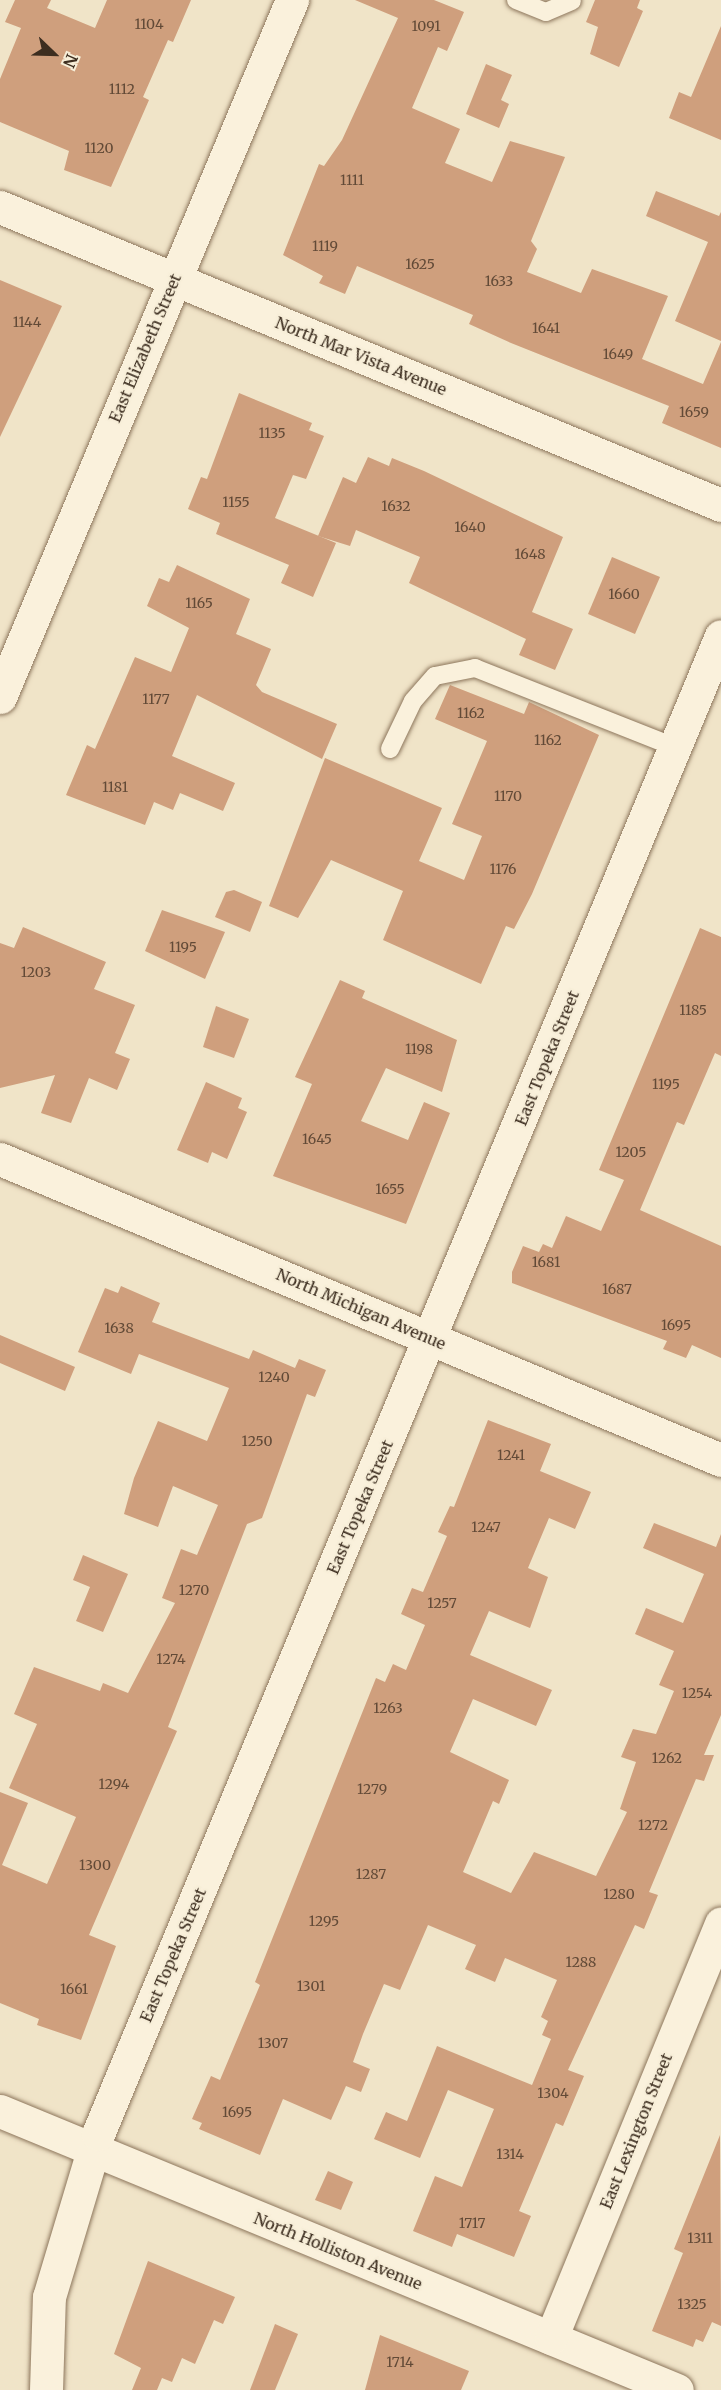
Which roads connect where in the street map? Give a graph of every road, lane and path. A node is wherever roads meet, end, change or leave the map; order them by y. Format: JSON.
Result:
{"nodes":[{"id":1,"x":292,"y":0,"type":"edge"},
{"id":2,"x":516,"y":0,"type":"edge"},
{"id":3,"x":572,"y":1,"type":"edge"},
{"id":4,"x":0,"y":207,"type":"edge"},
{"id":5,"x":174,"y":279,"type":"junction"},
{"id":6,"x":721,"y":505,"type":"edge"},
{"id":7,"x":721,"y":636,"type":"edge"},
{"id":8,"x":0,"y":697,"type":"edge"},
{"id":9,"x":675,"y":747,"type":"junction"},
{"id":10,"x":390,"y":749,"type":"dead end"},
{"id":11,"x":0,"y":1159,"type":"edge"},
{"id":12,"x":431,"y":1338,"type":"junction"},
{"id":13,"x":721,"y":1460,"type":"edge"},
{"id":14,"x":721,"y":1924,"type":"edge"},
{"id":15,"x":0,"y":2111,"type":"edge"},
{"id":16,"x":94,"y":2150,"type":"junction"},
{"id":17,"x":551,"y":2338,"type":"junction"},
{"id":18,"x":46,"y":2390,"type":"edge"},
{"id":19,"x":677,"y":2390,"type":"edge"}],
"edges":[{"from":1,"to":5,"type":"street","name":"East Elizabeth Street"},
{"from":2,"to":3,"type":"lane"},
{"from":4,"to":5,"type":"street","name":"North Mar Vista Avenue"},
{"from":5,"to":6,"type":"street","name":"North Mar Vista Avenue"},
{"from":5,"to":8,"type":"street","name":"East Elizabeth Street"},
{"from":7,"to":9,"type":"street","name":"East Topeka Street"},
{"from":9,"to":10,"type":"lane"},
{"from":9,"to":12,"type":"street","name":"East Topeka Street"},
{"from":11,"to":12,"type":"street","name":"North Michigan Avenue"},
{"from":12,"to":13,"type":"street","name":"North Michigan Avenue"},
{"from":12,"to":16,"type":"street","name":"East Topeka Street"},
{"from":14,"to":17,"type":"street","name":"East Lexington Street"},
{"from":15,"to":16,"type":"street","name":"North Holliston Avenue"},
{"from":16,"to":17,"type":"street","name":"North Holliston Avenue"},
{"from":16,"to":18,"type":"street","name":"East Topeka Street"},
{"from":17,"to":19,"type":"street","name":"North Holliston Avenue"}]}
